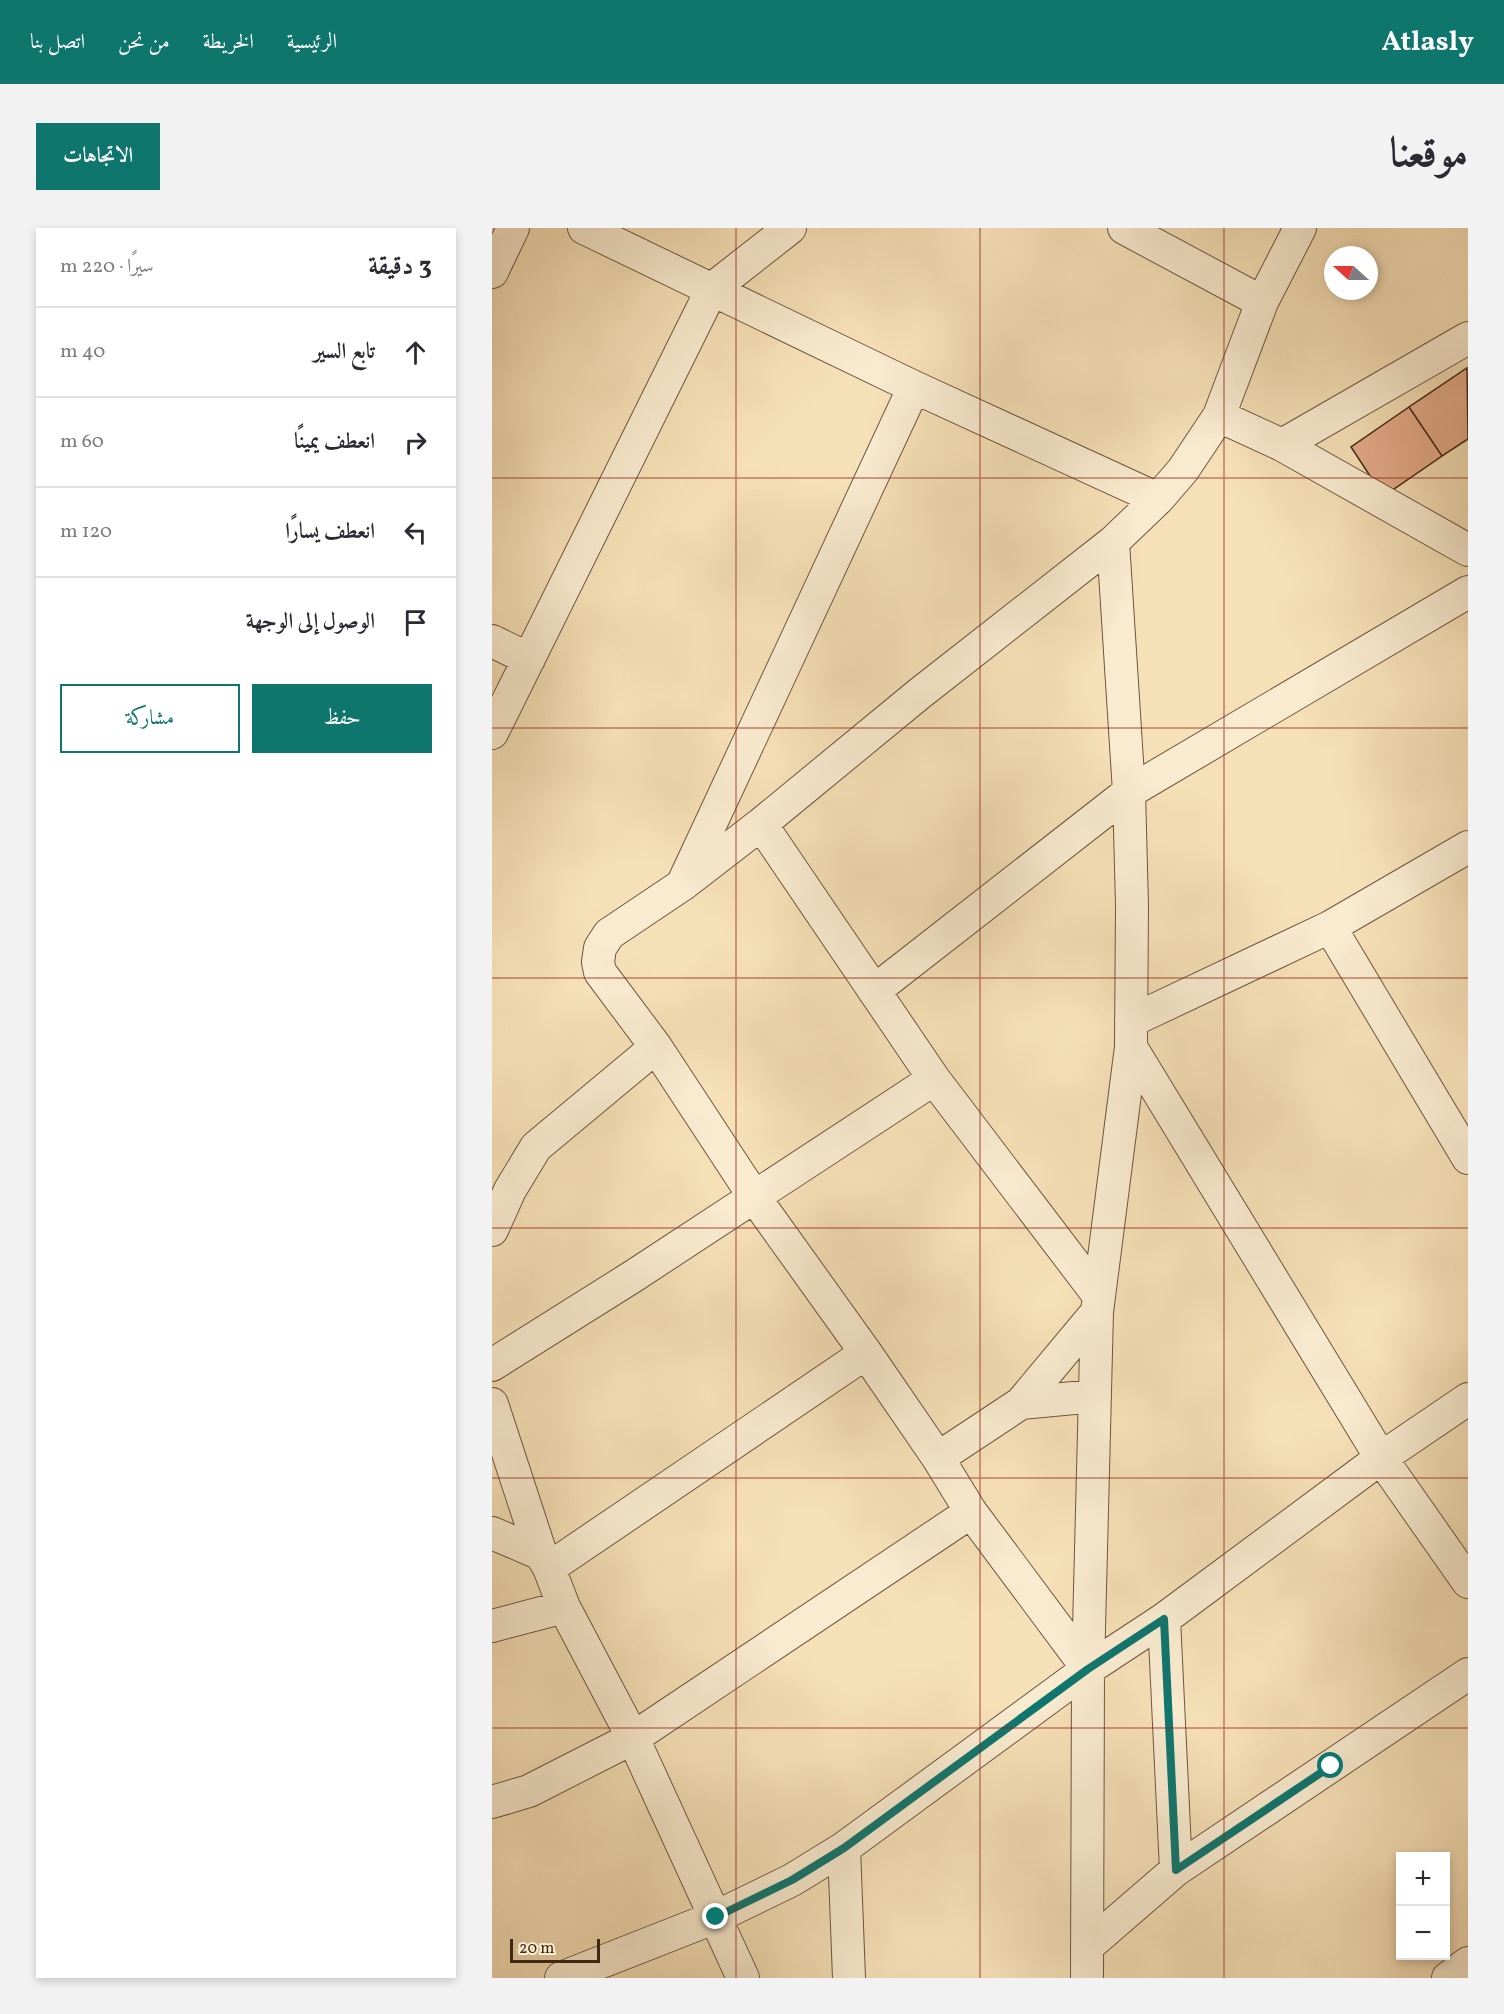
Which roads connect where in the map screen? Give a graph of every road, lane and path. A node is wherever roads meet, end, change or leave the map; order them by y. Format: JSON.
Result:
{"nodes":[{"id":1,"x":513,"y":228,"type":"edge"},
{"id":2,"x":790,"y":228,"type":"edge"},
{"id":3,"x":1124,"y":228,"type":"edge"},
{"id":4,"x":1300,"y":228,"type":"edge"},
{"id":5,"x":590,"y":229,"type":"edge"},
{"id":6,"x":492,"y":272,"type":"edge"},
{"id":7,"x":712,"y":289,"type":"junction"},
{"id":8,"x":1262,"y":302,"type":"junction"},
{"id":9,"x":1468,"y":338,"type":"edge"},
{"id":10,"x":914,"y":387,"type":"junction"},
{"id":11,"x":1219,"y":416,"type":"junction"},
{"id":12,"x":1282,"y":445,"type":"junction"},
{"id":13,"x":1158,"y":499,"type":"junction"},
{"id":14,"x":1113,"y":542,"type":"junction"},
{"id":15,"x":1468,"y":550,"type":"edge"},
{"id":16,"x":1468,"y":592,"type":"edge"},
{"id":17,"x":492,"y":641,"type":"edge"},
{"id":18,"x":529,"y":659,"type":"junction"},
{"id":19,"x":492,"y":733,"type":"edge"},
{"id":20,"x":1129,"y":792,"type":"junction"},
{"id":21,"x":761,"y":824,"type":"junction"},
{"id":22,"x":1468,"y":847,"type":"edge"},
{"id":23,"x":682,"y":885,"type":"junction"},
{"id":24,"x":1330,"y":927,"type":"junction"},
{"id":25,"x":874,"y":991,"type":"junction"},
{"id":26,"x":1131,"y":1034,"type":"junction"},
{"id":27,"x":656,"y":1047,"type":"junction"},
{"id":28,"x":934,"y":1080,"type":"junction"},
{"id":29,"x":1468,"y":1158,"type":"edge"},
{"id":30,"x":755,"y":1198,"type":"junction"},
{"id":31,"x":492,"y":1230,"type":"edge"},
{"id":32,"x":1098,"y":1304,"type":"junction"},
{"id":33,"x":866,"y":1353,"type":"junction"},
{"id":34,"x":492,"y":1365,"type":"edge"},
{"id":35,"x":1095,"y":1396,"type":"junction"},
{"id":36,"x":1468,"y":1399,"type":"edge"},
{"id":37,"x":1021,"y":1403,"type":"junction"},
{"id":38,"x":492,"y":1404,"type":"edge"},
{"id":39,"x":938,"y":1458,"type":"junction"},
{"id":40,"x":1380,"y":1458,"type":"junction"},
{"id":41,"x":971,"y":1512,"type":"junction"},
{"id":42,"x":492,"y":1533,"type":"edge"},
{"id":43,"x":545,"y":1561,"type":"junction"},
{"id":44,"x":1468,"y":1582,"type":"edge"},
{"id":45,"x":564,"y":1607,"type":"junction"},
{"id":46,"x":1164,"y":1619,"type":"junction"},
{"id":47,"x":492,"y":1626,"type":"edge"},
{"id":48,"x":1088,"y":1669,"type":"junction"},
{"id":49,"x":1468,"y":1674,"type":"edge"},
{"id":50,"x":633,"y":1738,"type":"junction"},
{"id":51,"x":492,"y":1802,"type":"edge"},
{"id":52,"x":844,"y":1848,"type":"junction"},
{"id":53,"x":1176,"y":1870,"type":"junction"},
{"id":54,"x":716,"y":1917,"type":"junction"},
{"id":55,"x":1087,"y":1947,"type":"junction"},
{"id":56,"x":1468,"y":1963,"type":"edge"},
{"id":57,"x":561,"y":1978,"type":"edge"},
{"id":58,"x":743,"y":1978,"type":"edge"},
{"id":59,"x":849,"y":1978,"type":"edge"},
{"id":60,"x":1087,"y":1978,"type":"edge"},
{"id":61,"x":1448,"y":1978,"type":"edge"}],
"edges":[{"from":1,"to":6,"type":"street"},
{"from":2,"to":7,"type":"street"},
{"from":3,"to":8,"type":"street"},
{"from":4,"to":8,"type":"street"},
{"from":5,"to":7,"type":"street"},
{"from":7,"to":10,"type":"street"},
{"from":7,"to":18,"type":"street"},
{"from":8,"to":11,"type":"street"},
{"from":9,"to":12,"type":"street"},
{"from":10,"to":13,"type":"street"},
{"from":10,"to":23,"type":"street"},
{"from":11,"to":12,"type":"street"},
{"from":11,"to":13,"type":"street"},
{"from":12,"to":15,"type":"street"},
{"from":13,"to":14,"type":"street"},
{"from":14,"to":20,"type":"street"},
{"from":14,"to":21,"type":"street"},
{"from":16,"to":20,"type":"street"},
{"from":17,"to":18,"type":"street"},
{"from":18,"to":19,"type":"street"},
{"from":20,"to":25,"type":"street"},
{"from":20,"to":26,"type":"street"},
{"from":21,"to":23,"type":"street"},
{"from":21,"to":25,"type":"street"},
{"from":22,"to":24,"type":"street"},
{"from":23,"to":27,"type":"street"},
{"from":24,"to":26,"type":"street"},
{"from":24,"to":29,"type":"street"},
{"from":25,"to":28,"type":"street"},
{"from":26,"to":32,"type":"street"},
{"from":26,"to":40,"type":"street"},
{"from":27,"to":30,"type":"street"},
{"from":27,"to":31,"type":"street"},
{"from":28,"to":30,"type":"street"},
{"from":28,"to":32,"type":"street"},
{"from":30,"to":33,"type":"street"},
{"from":30,"to":34,"type":"street"},
{"from":32,"to":35,"type":"street"},
{"from":32,"to":37,"type":"street"},
{"from":33,"to":39,"type":"street"},
{"from":33,"to":43,"type":"street"},
{"from":35,"to":37,"type":"street"},
{"from":35,"to":48,"type":"street"},
{"from":36,"to":40,"type":"street"},
{"from":37,"to":39,"type":"street"},
{"from":38,"to":43,"type":"street"},
{"from":39,"to":41,"type":"street"},
{"from":40,"to":44,"type":"street"},
{"from":40,"to":46,"type":"street"},
{"from":41,"to":48,"type":"street"},
{"from":41,"to":50,"type":"street"},
{"from":42,"to":43,"type":"street"},
{"from":43,"to":45,"type":"street"},
{"from":45,"to":47,"type":"street"},
{"from":45,"to":50,"type":"street"},
{"from":46,"to":48,"type":"street"},
{"from":46,"to":53,"type":"street"},
{"from":48,"to":52,"type":"street"},
{"from":48,"to":55,"type":"street"},
{"from":49,"to":53,"type":"street"},
{"from":50,"to":51,"type":"street"},
{"from":50,"to":54,"type":"street"},
{"from":52,"to":54,"type":"street"},
{"from":52,"to":59,"type":"street"},
{"from":53,"to":55,"type":"street"},
{"from":54,"to":57,"type":"street"},
{"from":54,"to":58,"type":"street"},
{"from":55,"to":60,"type":"street"},
{"from":56,"to":61,"type":"street"}]}
